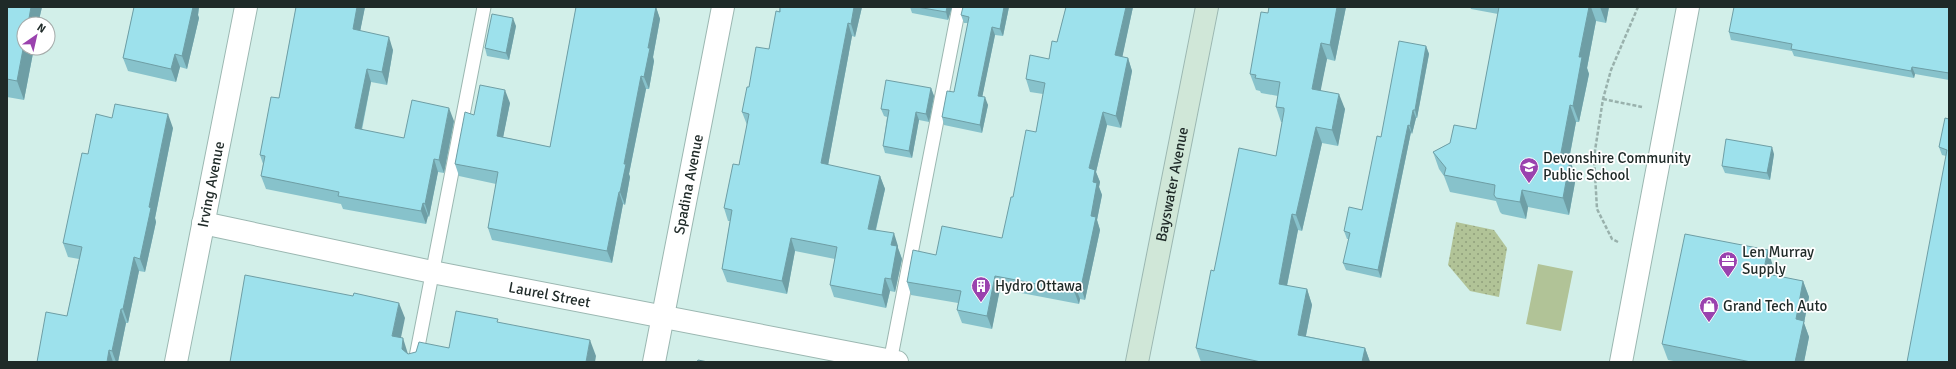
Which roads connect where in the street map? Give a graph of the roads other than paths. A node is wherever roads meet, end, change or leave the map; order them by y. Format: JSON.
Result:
{"nodes":[{"id":1,"x":246,"y":7,"type":"edge"},
{"id":2,"x":484,"y":7,"type":"edge"},
{"id":3,"x":723,"y":7,"type":"edge"},
{"id":4,"x":959,"y":7,"type":"edge"},
{"id":5,"x":1207,"y":7,"type":"edge"},
{"id":6,"x":1688,"y":7,"type":"edge"},
{"id":7,"x":203,"y":223,"type":"junction"},
{"id":8,"x":432,"y":272,"type":"junction"},
{"id":9,"x":663,"y":316,"type":"junction"},
{"id":10,"x":176,"y":362,"type":"edge"},
{"id":11,"x":415,"y":362,"type":"edge"},
{"id":12,"x":654,"y":362,"type":"edge"},
{"id":13,"x":893,"y":362,"type":"edge"},
{"id":14,"x":1138,"y":362,"type":"edge"},
{"id":15,"x":1621,"y":362,"type":"edge"}],
"edges":[{"from":1,"to":7,"type":"street","name":"Irving Avenue"},
{"from":2,"to":8,"type":"lane"},
{"from":3,"to":9,"type":"street","name":"Spadina Avenue"},
{"from":4,"to":13,"type":"lane"},
{"from":5,"to":14,"type":"street","name":"Bayswater Avenue"},
{"from":6,"to":15,"type":"street"},
{"from":7,"to":8,"type":"street","name":"Laurel Street"},
{"from":7,"to":10,"type":"street","name":"Irving Avenue"},
{"from":8,"to":9,"type":"street","name":"Laurel Street"},
{"from":8,"to":11,"type":"lane"},
{"from":9,"to":12,"type":"street","name":"Spadina Avenue"},
{"from":9,"to":13,"type":"street","name":"Laurel Street"}]}
